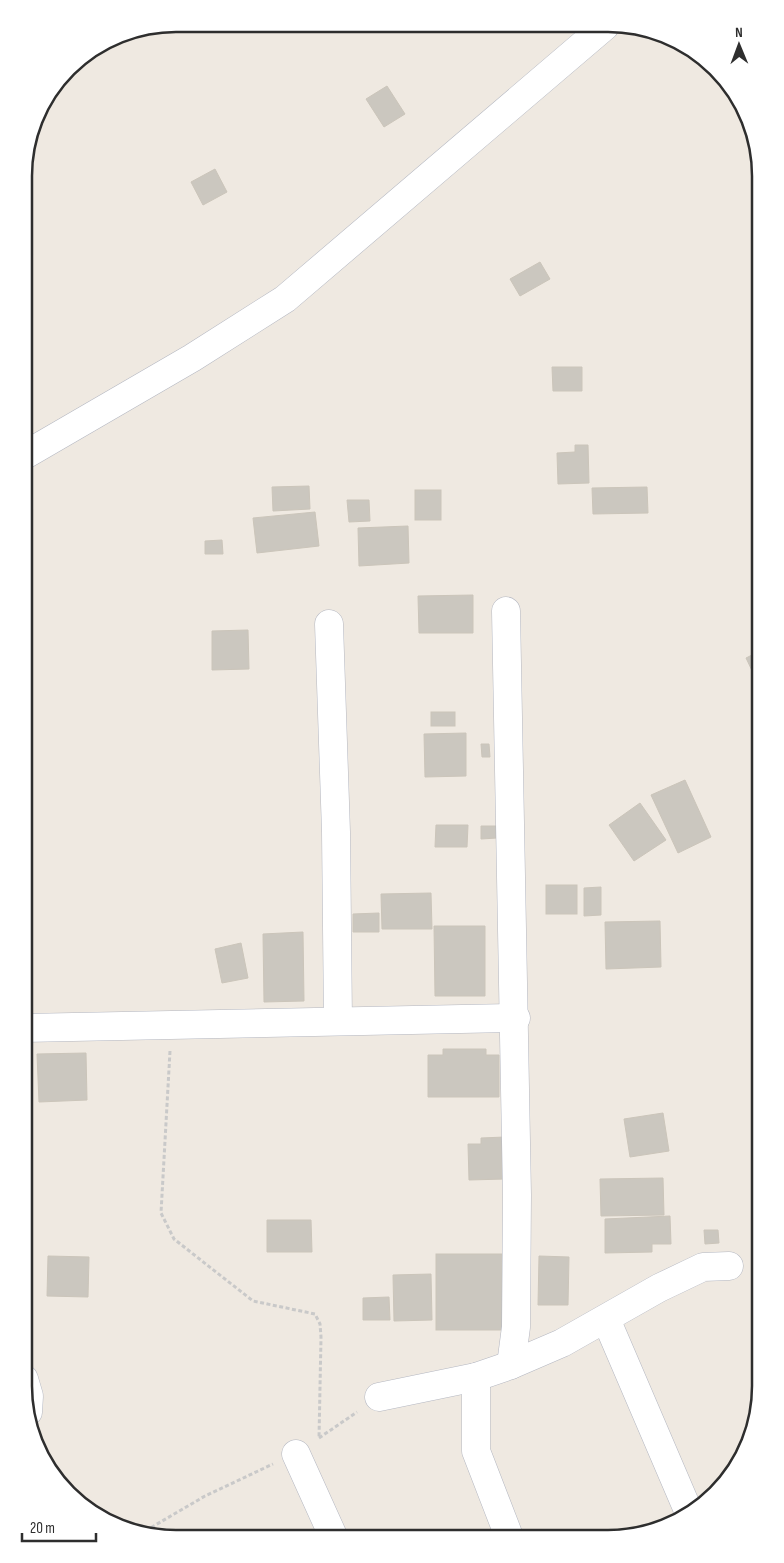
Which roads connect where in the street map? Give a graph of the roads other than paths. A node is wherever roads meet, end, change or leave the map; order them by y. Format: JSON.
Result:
{"nodes":[{"id":1,"x":597,"y":32,"type":"edge"},
{"id":2,"x":33,"y":450,"type":"edge"},
{"id":3,"x":506,"y":611,"type":"dead end"},
{"id":4,"x":329,"y":624,"type":"dead end"},
{"id":5,"x":516,"y":1018,"type":"junction"},
{"id":6,"x":338,"y":1021,"type":"junction"},
{"id":7,"x":32,"y":1028,"type":"edge"},
{"id":8,"x":729,"y":1266,"type":"dead end"},
{"id":9,"x":606,"y":1319,"type":"junction"},
{"id":10,"x":511,"y":1365,"type":"junction"},
{"id":11,"x":476,"y":1377,"type":"junction"},
{"id":12,"x":379,"y":1397,"type":"road end"},
{"id":13,"x":296,"y":1454,"type":"road end"},
{"id":14,"x":687,"y":1507,"type":"edge"},
{"id":15,"x":330,"y":1530,"type":"edge"},
{"id":16,"x":507,"y":1530,"type":"edge"}],
"edges":[{"from":1,"to":2,"type":"street"},
{"from":3,"to":5,"type":"street"},
{"from":4,"to":6,"type":"street"},
{"from":5,"to":6,"type":"street"},
{"from":5,"to":10,"type":"street"},
{"from":6,"to":7,"type":"street"},
{"from":8,"to":9,"type":"street"},
{"from":9,"to":10,"type":"street"},
{"from":9,"to":14,"type":"street"},
{"from":10,"to":11,"type":"street"},
{"from":11,"to":12,"type":"street"},
{"from":11,"to":16,"type":"street"},
{"from":13,"to":15,"type":"street"}]}
